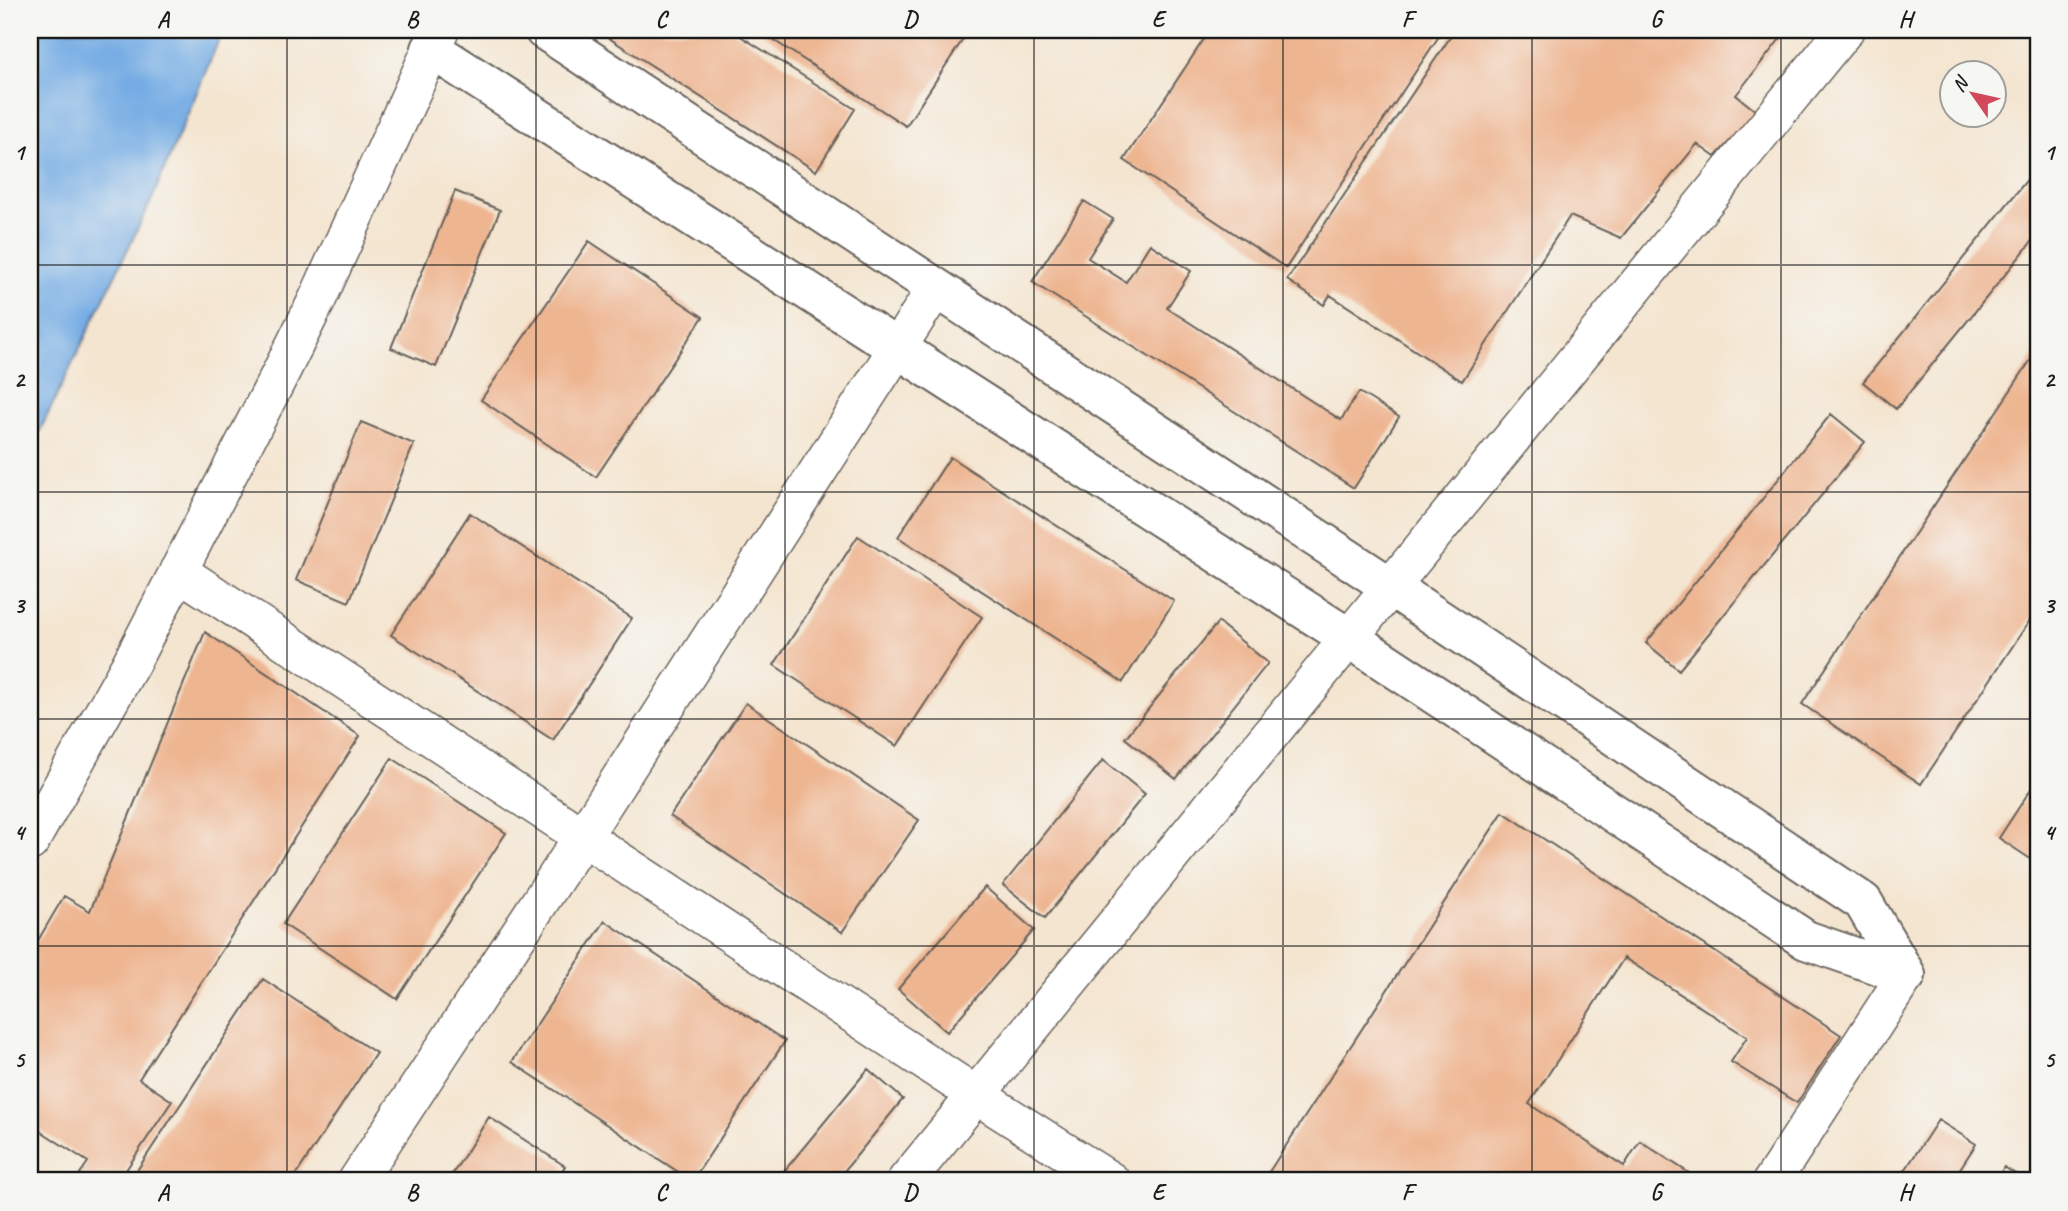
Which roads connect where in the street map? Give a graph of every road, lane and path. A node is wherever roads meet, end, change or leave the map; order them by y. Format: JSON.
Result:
{"nodes":[{"id":1,"x":544,"y":30,"type":"edge"},
{"id":2,"x":1845,"y":30,"type":"edge"},
{"id":3,"x":435,"y":40,"type":"edge"},
{"id":4,"x":936,"y":288,"type":"junction"},
{"id":5,"x":897,"y":348,"type":"junction"},
{"id":6,"x":178,"y":571,"type":"junction"},
{"id":7,"x":1391,"y":587,"type":"junction"},
{"id":8,"x":1349,"y":638,"type":"junction"},
{"id":9,"x":583,"y":836,"type":"junction"},
{"id":10,"x":30,"y":842,"type":"edge"},
{"id":11,"x":1906,"y":975,"type":"junction"},
{"id":12,"x":976,"y":1095,"type":"junction"},
{"id":13,"x":356,"y":1181,"type":"edge"},
{"id":14,"x":906,"y":1181,"type":"edge"},
{"id":15,"x":1111,"y":1181,"type":"edge"},
{"id":16,"x":1772,"y":1181,"type":"edge"}],
"edges":[{"from":1,"to":4,"type":"street"},
{"from":2,"to":7,"type":"street"},
{"from":3,"to":5,"type":"street"},
{"from":3,"to":6,"type":"street"},
{"from":4,"to":5,"type":"street"},
{"from":4,"to":7,"type":"street"},
{"from":5,"to":8,"type":"street"},
{"from":5,"to":9,"type":"street"},
{"from":6,"to":9,"type":"street"},
{"from":6,"to":10,"type":"street"},
{"from":7,"to":8,"type":"street"},
{"from":7,"to":11,"type":"street"},
{"from":8,"to":11,"type":"street"},
{"from":8,"to":12,"type":"street"},
{"from":9,"to":12,"type":"street"},
{"from":9,"to":13,"type":"street"},
{"from":11,"to":16,"type":"street"},
{"from":12,"to":14,"type":"street"},
{"from":12,"to":15,"type":"street"}]}
